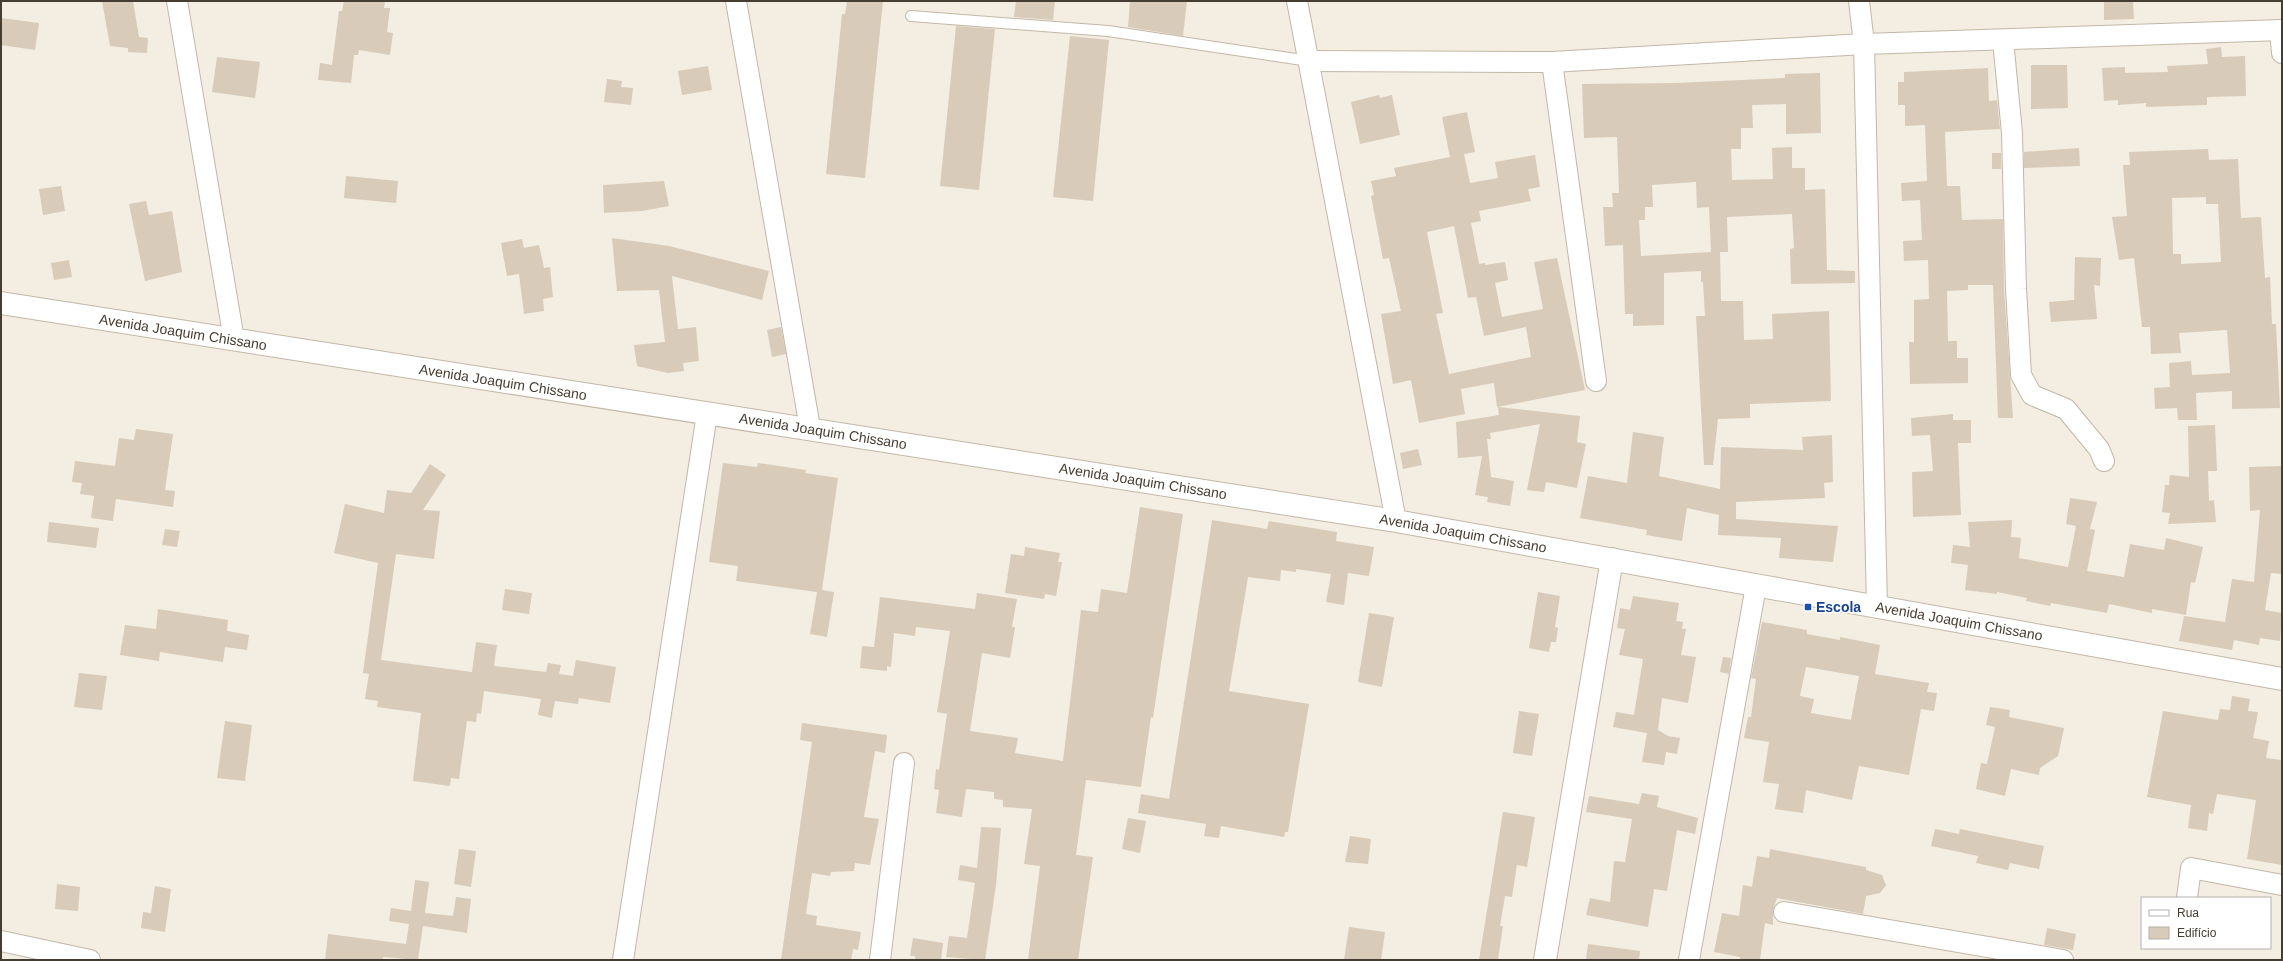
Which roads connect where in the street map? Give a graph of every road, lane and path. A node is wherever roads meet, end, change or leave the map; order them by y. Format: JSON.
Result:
{"nodes":[{"id":1,"x":177,"y":1,"type":"edge"},
{"id":2,"x":736,"y":1,"type":"edge"},
{"id":3,"x":1297,"y":1,"type":"edge"},
{"id":4,"x":1860,"y":1,"type":"edge"},
{"id":5,"x":911,"y":16,"type":"dead end"},
{"id":6,"x":2281,"y":30,"type":"edge"},
{"id":7,"x":2003,"y":40,"type":"junction"},
{"id":8,"x":1864,"y":44,"type":"junction"},
{"id":9,"x":2282,"y":53,"type":"edge"},
{"id":10,"x":1309,"y":61,"type":"junction"},
{"id":11,"x":1552,"y":62,"type":"junction"},
{"id":12,"x":1,"y":304,"type":"edge"},
{"id":13,"x":234,"y":340,"type":"junction"},
{"id":14,"x":1596,"y":381,"type":"dead end"},
{"id":15,"x":707,"y":414,"type":"junction"},
{"id":16,"x":810,"y":428,"type":"junction"},
{"id":17,"x":2104,"y":461,"type":"dead end"},
{"id":18,"x":1396,"y":521,"type":"junction"},
{"id":19,"x":1612,"y":559,"type":"junction"},
{"id":20,"x":1756,"y":586,"type":"junction"},
{"id":21,"x":1878,"y":606,"type":"junction"},
{"id":22,"x":2282,"y":679,"type":"edge"},
{"id":23,"x":904,"y":763,"type":"dead end"},
{"id":24,"x":2282,"y":885,"type":"edge"},
{"id":25,"x":2187,"y":897,"type":"edge"},
{"id":26,"x":1784,"y":912,"type":"dead end"},
{"id":27,"x":1,"y":941,"type":"edge"},
{"id":28,"x":90,"y":960,"type":"edge"},
{"id":29,"x":623,"y":960,"type":"edge"},
{"id":30,"x":880,"y":960,"type":"edge"},
{"id":31,"x":1545,"y":960,"type":"edge"},
{"id":32,"x":1689,"y":960,"type":"edge"},
{"id":33,"x":2063,"y":960,"type":"edge"}],
"edges":[{"from":1,"to":13,"type":"street"},
{"from":2,"to":16,"type":"street"},
{"from":3,"to":10,"type":"street"},
{"from":4,"to":8,"type":"street"},
{"from":5,"to":10,"type":"lane"},
{"from":6,"to":7,"type":"street"},
{"from":6,"to":9,"type":"street"},
{"from":7,"to":8,"type":"street"},
{"from":7,"to":17,"type":"street"},
{"from":8,"to":11,"type":"street"},
{"from":8,"to":21,"type":"street"},
{"from":10,"to":11,"type":"street"},
{"from":10,"to":18,"type":"street"},
{"from":11,"to":14,"type":"street"},
{"from":12,"to":13,"type":"street","name":"Avenida Joaquim Chissano"},
{"from":13,"to":15,"type":"street","name":"Avenida Joaquim Chissano"},
{"from":15,"to":16,"type":"street","name":"Avenida Joaquim Chissano"},
{"from":15,"to":29,"type":"street"},
{"from":16,"to":18,"type":"street","name":"Avenida Joaquim Chissano"},
{"from":18,"to":19,"type":"street","name":"Avenida Joaquim Chissano"},
{"from":19,"to":20,"type":"street","name":"Avenida Joaquim Chissano"},
{"from":19,"to":31,"type":"street"},
{"from":20,"to":21,"type":"street","name":"Avenida Joaquim Chissano"},
{"from":20,"to":32,"type":"street"},
{"from":21,"to":22,"type":"street","name":"Avenida Joaquim Chissano"},
{"from":23,"to":30,"type":"street"},
{"from":24,"to":25,"type":"street"},
{"from":26,"to":33,"type":"street"},
{"from":27,"to":28,"type":"street"}]}
